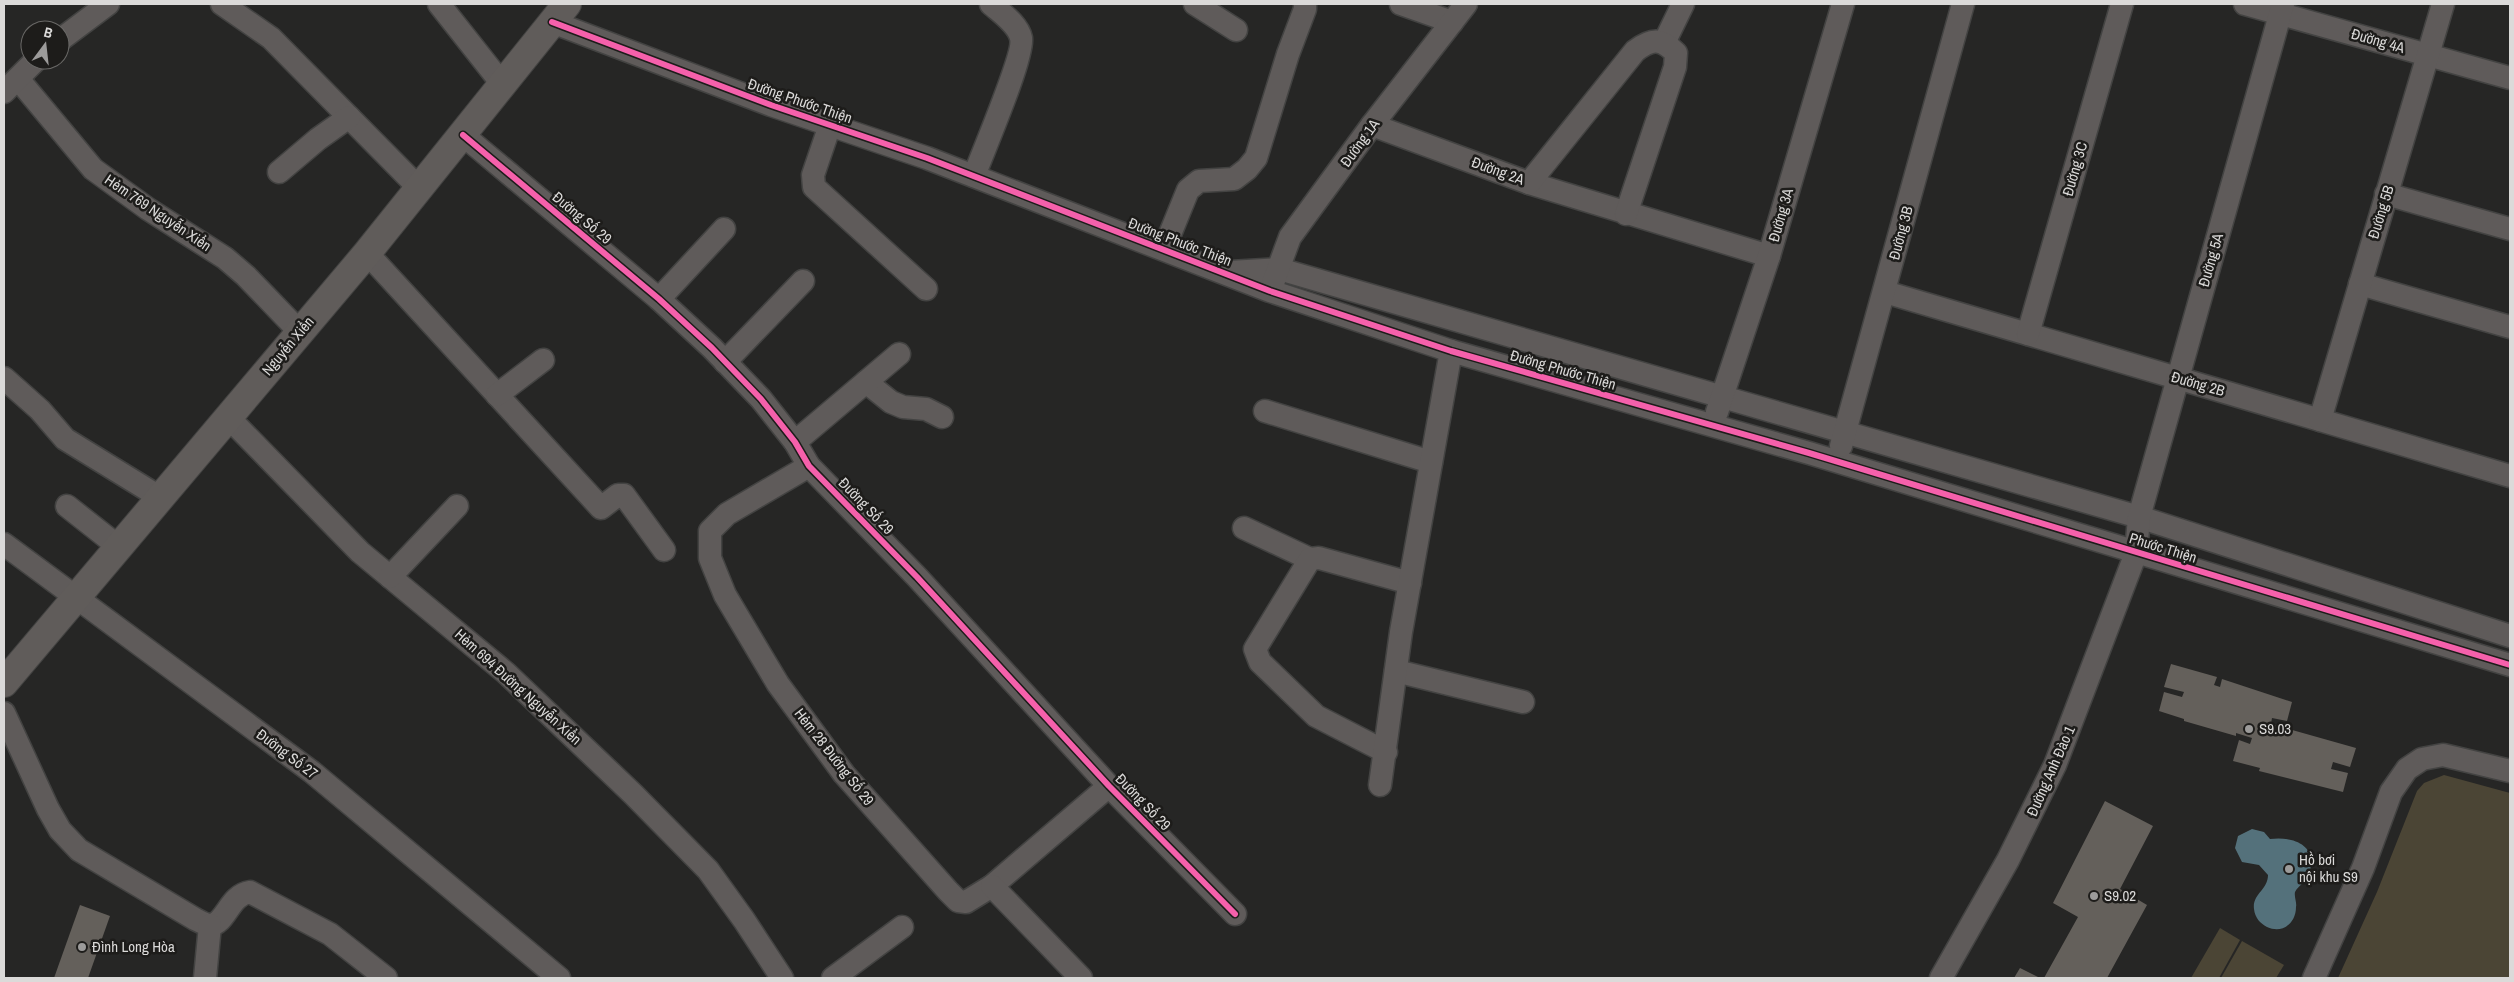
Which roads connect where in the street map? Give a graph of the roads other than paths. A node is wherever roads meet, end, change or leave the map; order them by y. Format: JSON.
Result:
{"nodes":[{"id":1,"x":108,"y":4,"type":"edge"},
{"id":2,"x":439,"y":4,"type":"edge"},
{"id":3,"x":991,"y":4,"type":"edge"},
{"id":4,"x":1195,"y":4,"type":"edge"},
{"id":5,"x":1304,"y":4,"type":"edge"},
{"id":6,"x":1401,"y":4,"type":"edge"},
{"id":7,"x":1466,"y":4,"type":"edge"},
{"id":8,"x":1683,"y":4,"type":"edge"},
{"id":9,"x":1843,"y":4,"type":"edge"},
{"id":10,"x":1963,"y":4,"type":"edge"},
{"id":11,"x":2122,"y":4,"type":"edge"},
{"id":12,"x":2245,"y":4,"type":"edge"},
{"id":13,"x":2443,"y":4,"type":"edge"},
{"id":14,"x":232,"y":7,"type":"edge"},
{"id":15,"x":2281,"y":9,"type":"edge"},
{"id":16,"x":560,"y":13,"type":"edge"},
{"id":17,"x":1452,"y":22,"type":"junction"},
{"id":18,"x":1236,"y":30,"type":"dead end"},
{"id":19,"x":70,"y":32,"type":"edge"},
{"id":20,"x":1664,"y":43,"type":"junction"},
{"id":21,"x":2428,"y":55,"type":"junction"},
{"id":22,"x":28,"y":70,"type":"edge"},
{"id":23,"x":2510,"y":78,"type":"edge"},
{"id":24,"x":502,"y":85,"type":"junction"},
{"id":25,"x":14,"y":89,"type":"edge"},
{"id":26,"x":349,"y":117,"type":"junction"},
{"id":27,"x":830,"y":125,"type":"junction"},
{"id":28,"x":1372,"y":125,"type":"junction"},
{"id":29,"x":462,"y":135,"type":"junction"},
{"id":30,"x":279,"y":172,"type":"dead end"},
{"id":31,"x":974,"y":176,"type":"junction"},
{"id":32,"x":1529,"y":183,"type":"junction"},
{"id":33,"x":420,"y":188,"type":"junction"},
{"id":34,"x":2386,"y":194,"type":"junction"},
{"id":35,"x":1626,"y":214,"type":"junction"},
{"id":36,"x":724,"y":229,"type":"dead end"},
{"id":37,"x":2510,"y":229,"type":"edge"},
{"id":38,"x":1164,"y":249,"type":"junction"},
{"id":39,"x":367,"y":253,"type":"junction"},
{"id":40,"x":1769,"y":256,"type":"junction"},
{"id":41,"x":1279,"y":270,"type":"junction"},
{"id":42,"x":1226,"y":272,"type":"junction"},
{"id":43,"x":803,"y":281,"type":"dead end"},
{"id":44,"x":2360,"y":284,"type":"junction"},
{"id":45,"x":926,"y":289,"type":"dead end"},
{"id":46,"x":1270,"y":291,"type":"junction"},
{"id":47,"x":1885,"y":292,"type":"junction"},
{"id":48,"x":658,"y":299,"type":"junction"},
{"id":49,"x":2510,"y":327,"type":"edge"},
{"id":50,"x":300,"y":332,"type":"junction"},
{"id":51,"x":2028,"y":334,"type":"junction"},
{"id":52,"x":1451,"y":351,"type":"junction"},
{"id":53,"x":899,"y":354,"type":"dead end"},
{"id":54,"x":543,"y":360,"type":"dead end"},
{"id":55,"x":725,"y":362,"type":"junction"},
{"id":56,"x":4,"y":378,"type":"edge"},
{"id":57,"x":2178,"y":378,"type":"junction"},
{"id":58,"x":866,"y":382,"type":"junction"},
{"id":59,"x":497,"y":395,"type":"junction"},
{"id":60,"x":1721,"y":398,"type":"junction"},
{"id":61,"x":1264,"y":411,"type":"dead end"},
{"id":62,"x":942,"y":417,"type":"dead end"},
{"id":63,"x":230,"y":418,"type":"junction"},
{"id":64,"x":2320,"y":420,"type":"junction"},
{"id":65,"x":1713,"y":425,"type":"junction"},
{"id":66,"x":1816,"y":426,"type":"joint"},
{"id":67,"x":1845,"y":432,"type":"junction"},
{"id":68,"x":795,"y":442,"type":"junction"},
{"id":69,"x":1809,"y":453,"type":"joint"},
{"id":70,"x":1431,"y":462,"type":"junction"},
{"id":71,"x":1837,"y":462,"type":"junction"},
{"id":72,"x":809,"y":466,"type":"junction"},
{"id":73,"x":2510,"y":476,"type":"edge"},
{"id":74,"x":161,"y":498,"type":"junction"},
{"id":75,"x":67,"y":506,"type":"dead end"},
{"id":76,"x":457,"y":506,"type":"dead end"},
{"id":77,"x":2139,"y":517,"type":"junction"},
{"id":78,"x":1244,"y":528,"type":"dead end"},
{"id":79,"x":4,"y":544,"type":"edge"},
{"id":80,"x":119,"y":547,"type":"junction"},
{"id":81,"x":664,"y":550,"type":"dead end"},
{"id":82,"x":2136,"y":553,"type":"junction"},
{"id":83,"x":1310,"y":559,"type":"junction"},
{"id":84,"x":390,"y":577,"type":"junction"},
{"id":85,"x":1410,"y":584,"type":"junction"},
{"id":86,"x":76,"y":599,"type":"junction"},
{"id":87,"x":2510,"y":636,"type":"edge"},
{"id":88,"x":2510,"y":665,"type":"edge"},
{"id":89,"x":1396,"y":671,"type":"junction"},
{"id":90,"x":5,"y":679,"type":"edge"},
{"id":91,"x":1523,"y":702,"type":"dead end"},
{"id":92,"x":4,"y":713,"type":"edge"},
{"id":93,"x":1386,"y":752,"type":"junction"},
{"id":94,"x":2510,"y":771,"type":"edge"},
{"id":95,"x":1380,"y":785,"type":"dead end"},
{"id":96,"x":1109,"y":786,"type":"junction"},
{"id":97,"x":992,"y":886,"type":"junction"},
{"id":98,"x":1235,"y":914,"type":"dead end"},
{"id":99,"x":210,"y":925,"type":"junction"},
{"id":100,"x":902,"y":927,"type":"dead end"},
{"id":101,"x":205,"y":978,"type":"edge"},
{"id":102,"x":386,"y":978,"type":"edge"},
{"id":103,"x":559,"y":978,"type":"edge"},
{"id":104,"x":782,"y":978,"type":"edge"},
{"id":105,"x":834,"y":978,"type":"edge"},
{"id":106,"x":1081,"y":978,"type":"edge"},
{"id":107,"x":1941,"y":978,"type":"edge"},
{"id":108,"x":2314,"y":978,"type":"edge"}],
"edges":[{"from":1,"to":19,"type":"street"},
{"from":2,"to":24,"type":"street"},
{"from":3,"to":31,"type":"street"},
{"from":4,"to":18,"type":"street"},
{"from":5,"to":38,"type":"street"},
{"from":6,"to":17,"type":"street"},
{"from":7,"to":17,"type":"street","name":"Đường 1A"},
{"from":8,"to":20,"type":"street"},
{"from":9,"to":40,"type":"street","name":"Đường 3A"},
{"from":10,"to":47,"type":"street","name":"Đường 3B"},
{"from":11,"to":51,"type":"street","name":"Đường 3C"},
{"from":12,"to":15,"type":"street","name":"Đường 4A"},
{"from":13,"to":21,"type":"street","name":"Đường 5B"},
{"from":14,"to":26,"type":"street"},
{"from":15,"to":21,"type":"street","name":"Đường 4A"},
{"from":15,"to":57,"type":"street","name":"Đường 5A"},
{"from":16,"to":24,"type":"main road","name":"Nguyễn Xiển"},
{"from":16,"to":27,"type":"street","name":"Đường Phước Thiện"},
{"from":17,"to":28,"type":"street","name":"Đường 1A"},
{"from":20,"to":32,"type":"street"},
{"from":20,"to":35,"type":"street"},
{"from":21,"to":23,"type":"street","name":"Đường 4A"},
{"from":21,"to":34,"type":"street","name":"Đường 5B"},
{"from":22,"to":25,"type":"street"},
{"from":24,"to":29,"type":"main road","name":"Nguyễn Xiển"},
{"from":25,"to":50,"type":"street","name":"Hẻm 769 Nguyễn Xiển"},
{"from":26,"to":30,"type":"street"},
{"from":26,"to":33,"type":"street"},
{"from":27,"to":31,"type":"street","name":"Đường Phước Thiện"},
{"from":27,"to":45,"type":"street"},
{"from":28,"to":32,"type":"street","name":"Đường 2A"},
{"from":28,"to":41,"type":"street","name":"Đường 1A"},
{"from":29,"to":33,"type":"main road","name":"Nguyễn Xiển"},
{"from":29,"to":48,"type":"street","name":"Đường Số 29"},
{"from":31,"to":38,"type":"street","name":"Đường Phước Thiện"},
{"from":32,"to":35,"type":"street","name":"Đường 2A"},
{"from":33,"to":39,"type":"main road","name":"Nguyễn Xiển"},
{"from":34,"to":37,"type":"street"},
{"from":34,"to":44,"type":"street","name":"Đường 5B"},
{"from":35,"to":40,"type":"street","name":"Đường 2A"},
{"from":36,"to":48,"type":"street"},
{"from":38,"to":42,"type":"street","name":"Đường Phước Thiện"},
{"from":39,"to":50,"type":"main road","name":"Nguyễn Xiển"},
{"from":39,"to":59,"type":"street"},
{"from":40,"to":60,"type":"street","name":"Đường 3A"},
{"from":41,"to":42,"type":"street","name":"Đường Phước Thiện"},
{"from":41,"to":46,"type":"street","name":"Đường 1A"},
{"from":41,"to":60,"type":"street","name":"Đường Phước Thiện"},
{"from":42,"to":46,"type":"street","name":"Đường Phước Thiện"},
{"from":43,"to":55,"type":"street"},
{"from":44,"to":49,"type":"street"},
{"from":44,"to":64,"type":"street","name":"Đường 5B"},
{"from":46,"to":52,"type":"street","name":"Đường Phước Thiện"},
{"from":47,"to":51,"type":"street","name":"Đường 2B"},
{"from":47,"to":67,"type":"street","name":"Đường 3B"},
{"from":48,"to":55,"type":"street","name":"Đường Số 29"},
{"from":50,"to":63,"type":"main road","name":"Nguyễn Xiển"},
{"from":51,"to":57,"type":"street","name":"Đường 2B"},
{"from":52,"to":65,"type":"street","name":"Đường Phước Thiện"},
{"from":52,"to":70,"type":"street"},
{"from":53,"to":58,"type":"street"},
{"from":54,"to":59,"type":"street"},
{"from":55,"to":68,"type":"street","name":"Đường Số 29"},
{"from":56,"to":74,"type":"street"},
{"from":57,"to":64,"type":"street","name":"Đường 2B"},
{"from":57,"to":77,"type":"street","name":"Đường 5A"},
{"from":58,"to":62,"type":"street"},
{"from":58,"to":68,"type":"street"},
{"from":59,"to":81,"type":"street"},
{"from":60,"to":65,"type":"street","name":"Đường 3A"},
{"from":60,"to":66,"type":"street","name":"Đường Phước Thiện"},
{"from":61,"to":70,"type":"street"},
{"from":63,"to":74,"type":"main road","name":"Nguyễn Xiển"},
{"from":63,"to":84,"type":"street","name":"Hẻm 694 Đường Nguyễn Xiển"},
{"from":64,"to":73,"type":"street","name":"Đường 2B"},
{"from":65,"to":69,"type":"street","name":"Đường Phước Thiện"},
{"from":66,"to":67,"type":"street","name":"Phước Thiện"},
{"from":67,"to":71,"type":"street","name":"Đường 3B"},
{"from":67,"to":77,"type":"street","name":"Phước Thiện"},
{"from":68,"to":72,"type":"street","name":"Đường Số 29"},
{"from":69,"to":71,"type":"street","name":"Phước Thiện"},
{"from":70,"to":85,"type":"street"},
{"from":71,"to":82,"type":"street","name":"Phước Thiện"},
{"from":72,"to":96,"type":"street","name":"Đường Số 29"},
{"from":72,"to":97,"type":"street","name":"Hẻm 28 Đường Số 29"},
{"from":74,"to":80,"type":"main road","name":"Nguyễn Xiển"},
{"from":75,"to":80,"type":"street"},
{"from":76,"to":84,"type":"street"},
{"from":77,"to":82,"type":"street","name":"Đường Anh Đào 1"},
{"from":77,"to":87,"type":"street","name":"Phước Thiện"},
{"from":78,"to":83,"type":"street"},
{"from":79,"to":86,"type":"street","name":"Đường Số 27"},
{"from":80,"to":86,"type":"main road","name":"Nguyễn Xiển"},
{"from":82,"to":88,"type":"street","name":"Phước Thiện"},
{"from":82,"to":107,"type":"street","name":"Đường Anh Đào 1"},
{"from":83,"to":85,"type":"street"},
{"from":83,"to":93,"type":"street"},
{"from":84,"to":104,"type":"street","name":"Hẻm 694 Đường Nguyễn Xiển"},
{"from":85,"to":89,"type":"street"},
{"from":86,"to":90,"type":"main road","name":"Nguyễn Xiển"},
{"from":86,"to":103,"type":"street","name":"Đường Số 27"},
{"from":89,"to":91,"type":"street"},
{"from":89,"to":93,"type":"street"},
{"from":92,"to":99,"type":"street"},
{"from":93,"to":95,"type":"street"},
{"from":94,"to":108,"type":"street"},
{"from":96,"to":97,"type":"street","name":"Hẻm 28 Đường Số 29"},
{"from":96,"to":98,"type":"street","name":"Đường Số 29"},
{"from":97,"to":106,"type":"street"},
{"from":99,"to":101,"type":"street"},
{"from":99,"to":102,"type":"street"},
{"from":100,"to":105,"type":"street"}]}
